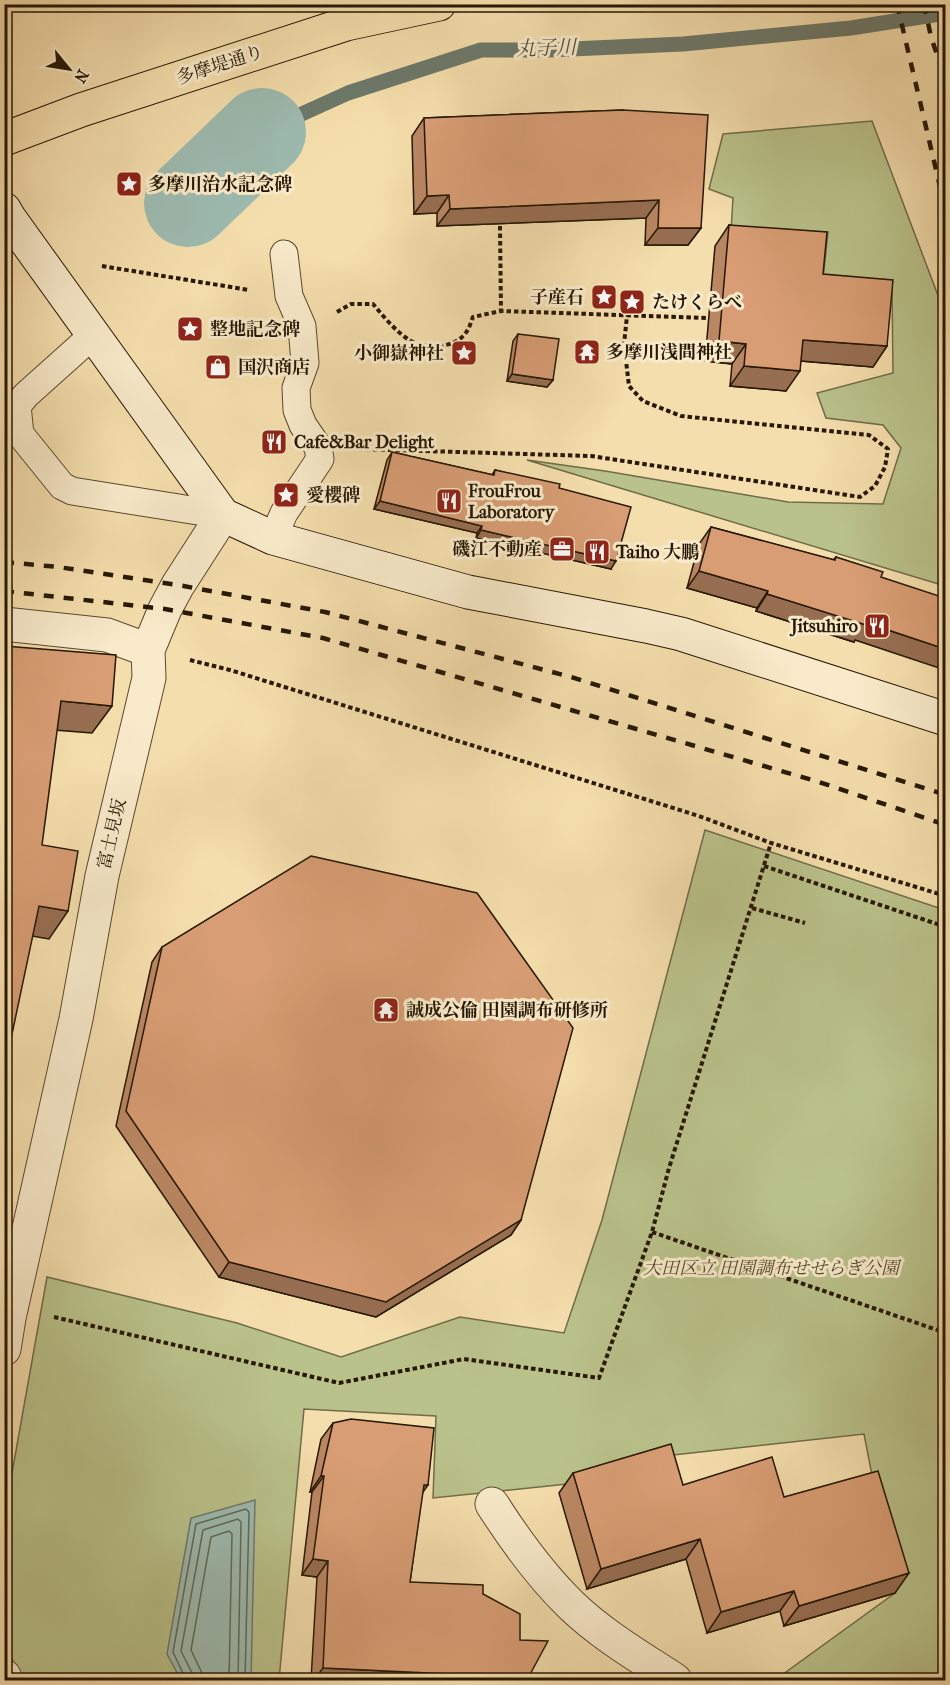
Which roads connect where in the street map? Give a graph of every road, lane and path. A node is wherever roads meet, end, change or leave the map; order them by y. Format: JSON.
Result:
{"nodes":[{"id":1,"x":48,"y":4,"type":"edge"},
{"id":2,"x":439,"y":4,"type":"edge"},
{"id":3,"x":4,"y":10,"type":"edge"},
{"id":4,"x":4,"y":139,"type":"edge"},
{"id":5,"x":4,"y":209,"type":"edge"},
{"id":6,"x":500,"y":226,"type":"edge"},
{"id":7,"x":284,"y":254,"type":"dead end"},
{"id":8,"x":102,"y":266,"type":"dead end"},
{"id":9,"x":288,"y":296,"type":"junction"},
{"id":10,"x":501,"y":311,"type":"junction"},
{"id":11,"x":627,"y":316,"type":"junction"},
{"id":12,"x":708,"y":318,"type":"dead end"},
{"id":13,"x":93,"y":335,"type":"junction"},
{"id":14,"x":318,"y":447,"type":"junction"},
{"id":15,"x":223,"y":515,"type":"junction"},
{"id":16,"x":273,"y":538,"type":"junction"},
{"id":17,"x":4,"y":624,"type":"edge"},
{"id":18,"x":148,"y":650,"type":"junction"},
{"id":19,"x":945,"y":719,"type":"edge"},
{"id":20,"x":771,"y":843,"type":"junction"},
{"id":21,"x":764,"y":867,"type":"junction"},
{"id":22,"x":945,"y":896,"type":"edge"},
{"id":23,"x":752,"y":908,"type":"junction"},
{"id":24,"x":805,"y":923,"type":"dead end"},
{"id":25,"x":945,"y":927,"type":"edge"},
{"id":26,"x":652,"y":1232,"type":"junction"},
{"id":27,"x":945,"y":1332,"type":"edge"},
{"id":28,"x":7,"y":1334,"type":"edge"},
{"id":29,"x":492,"y":1504,"type":"dead end"},
{"id":30,"x":4,"y":1676,"type":"edge"},
{"id":31,"x":6,"y":1680,"type":"edge"},
{"id":32,"x":675,"y":1680,"type":"edge"}],
"edges":[{"from":1,"to":3,"type":"path"},
{"from":2,"to":4,"type":"main road","name":"多摩堤通り"},
{"from":5,"to":13,"type":"street"},
{"from":6,"to":10,"type":"path"},
{"from":7,"to":9,"type":"lane"},
{"from":8,"to":9,"type":"path"},
{"from":9,"to":10,"type":"path"},
{"from":9,"to":14,"type":"lane"},
{"from":10,"to":11,"type":"path"},
{"from":11,"to":12,"type":"path"},
{"from":11,"to":14,"type":"path"},
{"from":13,"to":15,"type":"street"},
{"from":13,"to":15,"type":"lane"},
{"from":14,"to":16,"type":"lane"},
{"from":15,"to":16,"type":"street"},
{"from":15,"to":18,"type":"street"},
{"from":16,"to":19,"type":"street"},
{"from":17,"to":18,"type":"street"},
{"from":18,"to":20,"type":"path"},
{"from":18,"to":28,"type":"street","name":"富士見坂"},
{"from":20,"to":21,"type":"path"},
{"from":20,"to":22,"type":"path"},
{"from":21,"to":23,"type":"path"},
{"from":21,"to":25,"type":"path"},
{"from":23,"to":24,"type":"path"},
{"from":23,"to":26,"type":"path"},
{"from":26,"to":27,"type":"path"},
{"from":26,"to":28,"type":"path"},
{"from":29,"to":32,"type":"street"},
{"from":30,"to":31,"type":"street"}]}
